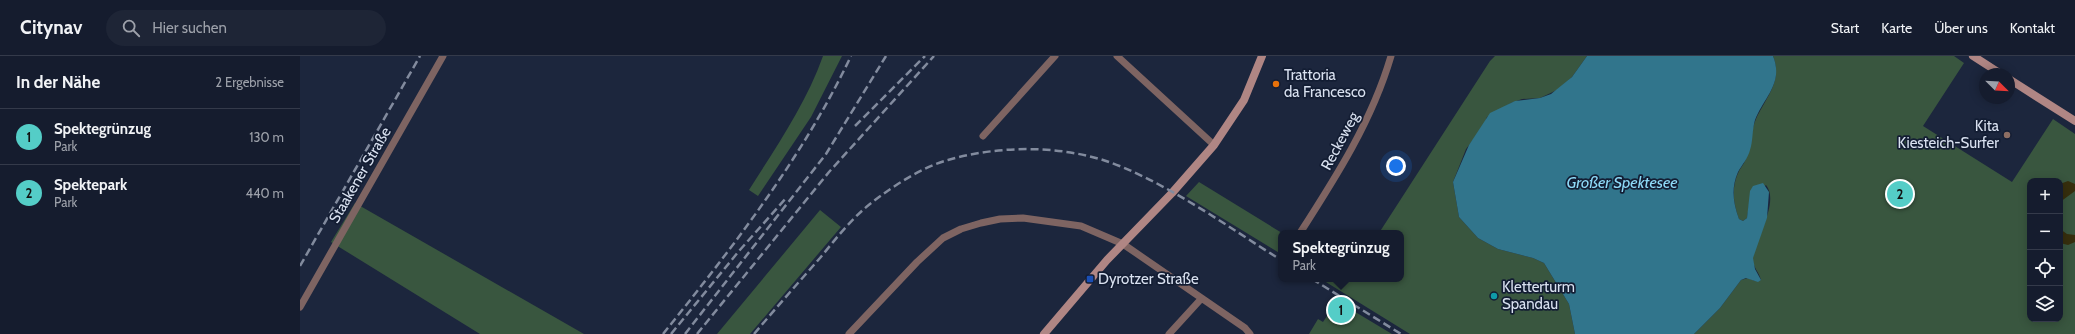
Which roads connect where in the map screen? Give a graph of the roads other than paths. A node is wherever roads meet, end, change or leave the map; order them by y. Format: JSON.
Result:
{"nodes":[{"id":1,"x":442,"y":56,"type":"edge"},
{"id":2,"x":1055,"y":56,"type":"edge"},
{"id":3,"x":1117,"y":56,"type":"edge"},
{"id":4,"x":1262,"y":56,"type":"edge"},
{"id":5,"x":1391,"y":56,"type":"edge"},
{"id":6,"x":1973,"y":56,"type":"edge"},
{"id":7,"x":1992,"y":68,"type":"edge"},
{"id":8,"x":2015,"y":83,"type":"edge"},
{"id":9,"x":2075,"y":121,"type":"edge"},
{"id":10,"x":983,"y":136,"type":"dead end"},
{"id":11,"x":1214,"y":145,"type":"junction"},
{"id":12,"x":1302,"y":230,"type":"edge"},
{"id":13,"x":1123,"y":244,"type":"junction"},
{"id":14,"x":1201,"y":299,"type":"junction"},
{"id":15,"x":300,"y":307,"type":"edge"},
{"id":16,"x":849,"y":334,"type":"edge"},
{"id":17,"x":1044,"y":334,"type":"edge"},
{"id":18,"x":1168,"y":334,"type":"edge"},
{"id":19,"x":1250,"y":334,"type":"edge"}],
"edges":[{"from":1,"to":15,"type":"street","name":"Staakener Straße"},
{"from":2,"to":10,"type":"street"},
{"from":3,"to":11,"type":"street"},
{"from":4,"to":11,"type":"street"},
{"from":5,"to":12,"type":"street","name":"Reckeweg"},
{"from":6,"to":7,"type":"street"},
{"from":8,"to":9,"type":"street"},
{"from":11,"to":13,"type":"street"},
{"from":13,"to":14,"type":"street"},
{"from":13,"to":16,"type":"street"},
{"from":13,"to":17,"type":"street"},
{"from":14,"to":18,"type":"street"},
{"from":14,"to":19,"type":"street"}]}
